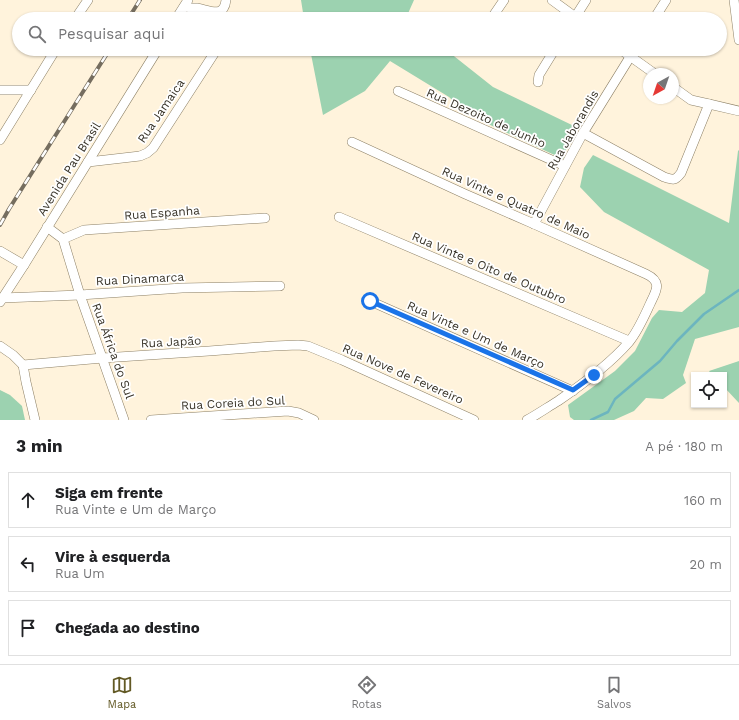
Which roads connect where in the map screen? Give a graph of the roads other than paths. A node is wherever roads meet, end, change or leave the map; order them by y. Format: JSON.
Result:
{"nodes":[{"id":1,"x":88,"y":0,"type":"edge"},
{"id":2,"x":226,"y":0,"type":"edge"},
{"id":3,"x":504,"y":0,"type":"edge"},
{"id":4,"x":552,"y":0,"type":"edge"},
{"id":5,"x":586,"y":0,"type":"edge"},
{"id":6,"x":666,"y":0,"type":"edge"},
{"id":7,"x":734,"y":0,"type":"edge"},
{"id":8,"x":186,"y":4,"type":"edge"},
{"id":9,"x":80,"y":12,"type":"edge"},
{"id":10,"x":496,"y":12,"type":"edge"},
{"id":11,"x":568,"y":12,"type":"edge"},
{"id":12,"x":579,"y":12,"type":"edge"},
{"id":13,"x":658,"y":12,"type":"edge"},
{"id":14,"x":739,"y":40,"type":"edge"},
{"id":15,"x":52,"y":56,"type":"edge"},
{"id":16,"x":154,"y":56,"type":"edge"},
{"id":17,"x":212,"y":56,"type":"edge"},
{"id":18,"x":551,"y":56,"type":"edge"},
{"id":19,"x":631,"y":56,"type":"edge"},
{"id":20,"x":636,"y":56,"type":"edge"},
{"id":21,"x":648,"y":68,"type":"edge"},
{"id":22,"x":538,"y":82,"type":"dead end"},
{"id":23,"x":0,"y":90,"type":"edge"},
{"id":24,"x":31,"y":90,"type":"junction"},
{"id":25,"x":398,"y":91,"type":"dead end"},
{"id":26,"x":679,"y":91,"type":"edge"},
{"id":27,"x":709,"y":104,"type":"junction"},
{"id":28,"x":739,"y":111,"type":"edge"},
{"id":29,"x":583,"y":134,"type":"junction"},
{"id":30,"x":0,"y":140,"type":"edge"},
{"id":31,"x":352,"y":142,"type":"dead end"},
{"id":32,"x":88,"y":162,"type":"junction"},
{"id":33,"x":565,"y":166,"type":"junction"},
{"id":34,"x":339,"y":217,"type":"dead end"},
{"id":35,"x":265,"y":218,"type":"dead end"},
{"id":36,"x":534,"y":224,"type":"junction"},
{"id":37,"x":47,"y":228,"type":"junction"},
{"id":38,"x":63,"y":239,"type":"junction"},
{"id":39,"x":0,"y":251,"type":"edge"},
{"id":40,"x":24,"y":265,"type":"junction"},
{"id":41,"x":280,"y":286,"type":"dead end"},
{"id":42,"x":80,"y":295,"type":"junction"},
{"id":43,"x":1,"y":300,"type":"edge"},
{"id":44,"x":370,"y":301,"type":"dead end"},
{"id":45,"x":629,"y":341,"type":"junction"},
{"id":46,"x":0,"y":346,"type":"edge"},
{"id":47,"x":321,"y":350,"type":"joint"},
{"id":48,"x":103,"y":358,"type":"junction"},
{"id":49,"x":23,"y":365,"type":"junction"},
{"id":50,"x":573,"y":390,"type":"junction"},
{"id":51,"x":34,"y":420,"type":"edge"},
{"id":52,"x":124,"y":420,"type":"edge"},
{"id":53,"x":151,"y":420,"type":"edge"},
{"id":54,"x":314,"y":420,"type":"edge"},
{"id":55,"x":474,"y":420,"type":"edge"},
{"id":56,"x":526,"y":420,"type":"edge"}],
"edges":[{"from":1,"to":9,"type":"street"},
{"from":2,"to":8,"type":"street"},
{"from":3,"to":10,"type":"street"},
{"from":4,"to":11,"type":"street"},
{"from":5,"to":12,"type":"street"},
{"from":6,"to":13,"type":"street"},
{"from":7,"to":14,"type":"street"},
{"from":15,"to":24,"type":"street"},
{"from":16,"to":32,"type":"street","name":"Avenida Pau Brasil"},
{"from":17,"to":32,"type":"street","name":"Rua Jamaica"},
{"from":18,"to":22,"type":"street"},
{"from":19,"to":29,"type":"street","name":"Rua Jaborandis"},
{"from":20,"to":21,"type":"street"},
{"from":23,"to":24,"type":"street"},
{"from":24,"to":30,"type":"street"},
{"from":25,"to":33,"type":"street","name":"Rua Dezoito de Junho"},
{"from":26,"to":27,"type":"street"},
{"from":27,"to":28,"type":"street"},
{"from":27,"to":29,"type":"street"},
{"from":29,"to":33,"type":"street","name":"Rua Jaborandis"},
{"from":31,"to":36,"type":"street","name":"Rua Vinte e Quatro de Maio"},
{"from":32,"to":37,"type":"street","name":"Avenida Pau Brasil"},
{"from":33,"to":36,"type":"street","name":"Rua Jaborandis"},
{"from":34,"to":45,"type":"street","name":"Rua Vinte e Oito de Outubro"},
{"from":35,"to":38,"type":"street","name":"Rua Espanha"},
{"from":36,"to":45,"type":"street","name":"Rua Vinte e Quatro de Maio"},
{"from":37,"to":38,"type":"street"},
{"from":37,"to":40,"type":"street","name":"Avenida Pau Brasil"},
{"from":38,"to":42,"type":"street","name":"Rua África do Sul"},
{"from":39,"to":40,"type":"street"},
{"from":40,"to":43,"type":"street","name":"Avenida Pau Brasil"},
{"from":41,"to":42,"type":"street","name":"Rua Dinamarca"},
{"from":42,"to":43,"type":"street","name":"Rua Dinamarca"},
{"from":42,"to":48,"type":"street","name":"Rua África do Sul"},
{"from":44,"to":50,"type":"street","name":"Rua Vinte e Um de Março"},
{"from":45,"to":50,"type":"street"},
{"from":46,"to":49,"type":"street"},
{"from":47,"to":48,"type":"street","name":"Rua Japão"},
{"from":47,"to":55,"type":"street","name":"Rua Nove de Fevereiro"},
{"from":48,"to":49,"type":"street","name":"Rua Japão"},
{"from":48,"to":52,"type":"street","name":"Rua África do Sul"},
{"from":49,"to":51,"type":"street"},
{"from":50,"to":56,"type":"street"},
{"from":53,"to":54,"type":"street","name":"Rua Coreia do Sul"}]}
